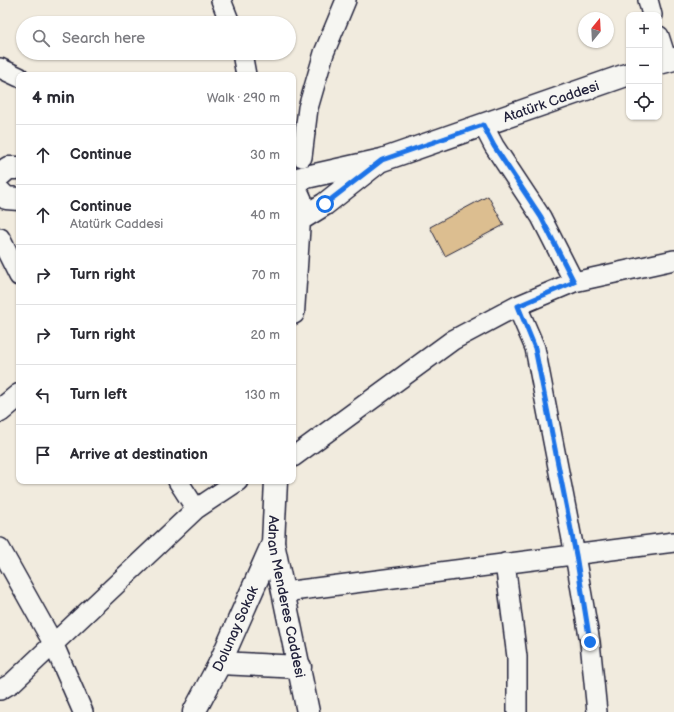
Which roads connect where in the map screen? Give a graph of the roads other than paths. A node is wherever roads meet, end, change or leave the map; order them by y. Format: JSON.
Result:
{"nodes":[{"id":1,"x":220,"y":0,"type":"edge"},
{"id":2,"x":346,"y":0,"type":"edge"},
{"id":3,"x":648,"y":0,"type":"edge"},
{"id":4,"x":651,"y":12,"type":"edge"},
{"id":5,"x":227,"y":16,"type":"edge"},
{"id":6,"x":662,"y":43,"type":"edge"},
{"id":7,"x":668,"y":57,"type":"edge"},
{"id":8,"x":243,"y":60,"type":"edge"},
{"id":9,"x":0,"y":68,"type":"edge"},
{"id":10,"x":245,"y":72,"type":"edge"},
{"id":11,"x":626,"y":75,"type":"edge"},
{"id":12,"x":16,"y":76,"type":"edge"},
{"id":13,"x":483,"y":125,"type":"junction"},
{"id":14,"x":298,"y":155,"type":"edge"},
{"id":15,"x":382,"y":160,"type":"junction"},
{"id":16,"x":0,"y":162,"type":"edge"},
{"id":17,"x":16,"y":167,"type":"edge"},
{"id":18,"x":16,"y":168,"type":"edge"},
{"id":19,"x":331,"y":170,"type":"junction"},
{"id":20,"x":0,"y":175,"type":"edge"},
{"id":21,"x":296,"y":179,"type":"edge"},
{"id":22,"x":296,"y":192,"type":"edge"},
{"id":23,"x":296,"y":223,"type":"edge"},
{"id":24,"x":0,"y":238,"type":"edge"},
{"id":25,"x":674,"y":260,"type":"edge"},
{"id":26,"x":16,"y":270,"type":"edge"},
{"id":27,"x":574,"y":282,"type":"junction"},
{"id":28,"x":518,"y":306,"type":"junction"},
{"id":29,"x":16,"y":398,"type":"edge"},
{"id":30,"x":0,"y":411,"type":"edge"},
{"id":31,"x":296,"y":455,"type":"edge"},
{"id":32,"x":180,"y":484,"type":"edge"},
{"id":33,"x":234,"y":484,"type":"edge"},
{"id":34,"x":276,"y":484,"type":"edge"},
{"id":35,"x":196,"y":509,"type":"junction"},
{"id":36,"x":674,"y":542,"type":"edge"},
{"id":37,"x":272,"y":543,"type":"junction"},
{"id":38,"x":0,"y":548,"type":"edge"},
{"id":39,"x":576,"y":555,"type":"junction"},
{"id":40,"x":505,"y":563,"type":"junction"},
{"id":41,"x":284,"y":592,"type":"junction"},
{"id":42,"x":53,"y":643,"type":"junction"},
{"id":43,"x":220,"y":663,"type":"junction"},
{"id":44,"x":300,"y":667,"type":"junction"},
{"id":45,"x":0,"y":690,"type":"edge"},
{"id":46,"x":83,"y":712,"type":"edge"},
{"id":47,"x":194,"y":712,"type":"edge"},
{"id":48,"x":308,"y":712,"type":"edge"},
{"id":49,"x":517,"y":712,"type":"edge"},
{"id":50,"x":597,"y":712,"type":"edge"}],
"edges":[{"from":1,"to":5,"type":"street"},
{"from":2,"to":14,"type":"street"},
{"from":3,"to":4,"type":"street"},
{"from":6,"to":7,"type":"street"},
{"from":8,"to":10,"type":"street"},
{"from":9,"to":12,"type":"street"},
{"from":11,"to":13,"type":"street","name":"Atatürk Caddesi"},
{"from":13,"to":15,"type":"street","name":"Atatürk Caddesi"},
{"from":13,"to":27,"type":"street"},
{"from":14,"to":19,"type":"street"},
{"from":15,"to":19,"type":"street"},
{"from":15,"to":23,"type":"street"},
{"from":16,"to":17,"type":"street"},
{"from":18,"to":20,"type":"street"},
{"from":19,"to":21,"type":"street"},
{"from":22,"to":23,"type":"street"},
{"from":24,"to":26,"type":"street"},
{"from":25,"to":27,"type":"street"},
{"from":27,"to":28,"type":"street"},
{"from":28,"to":31,"type":"street"},
{"from":28,"to":39,"type":"street"},
{"from":29,"to":30,"type":"street"},
{"from":32,"to":35,"type":"street"},
{"from":33,"to":35,"type":"street"},
{"from":34,"to":37,"type":"street","name":"Adnan Menderes Caddesi"},
{"from":35,"to":42,"type":"street"},
{"from":36,"to":39,"type":"street"},
{"from":37,"to":41,"type":"street","name":"Adnan Menderes Caddesi"},
{"from":37,"to":43,"type":"street","name":"Dolunay Sokak"},
{"from":38,"to":42,"type":"street"},
{"from":39,"to":40,"type":"street"},
{"from":39,"to":50,"type":"street"},
{"from":40,"to":41,"type":"street"},
{"from":40,"to":49,"type":"street"},
{"from":41,"to":44,"type":"street","name":"Adnan Menderes Caddesi"},
{"from":42,"to":45,"type":"street"},
{"from":42,"to":46,"type":"street"},
{"from":43,"to":44,"type":"street"},
{"from":43,"to":47,"type":"street","name":"Dolunay Sokak"},
{"from":44,"to":48,"type":"street","name":"Adnan Menderes Caddesi"}]}
